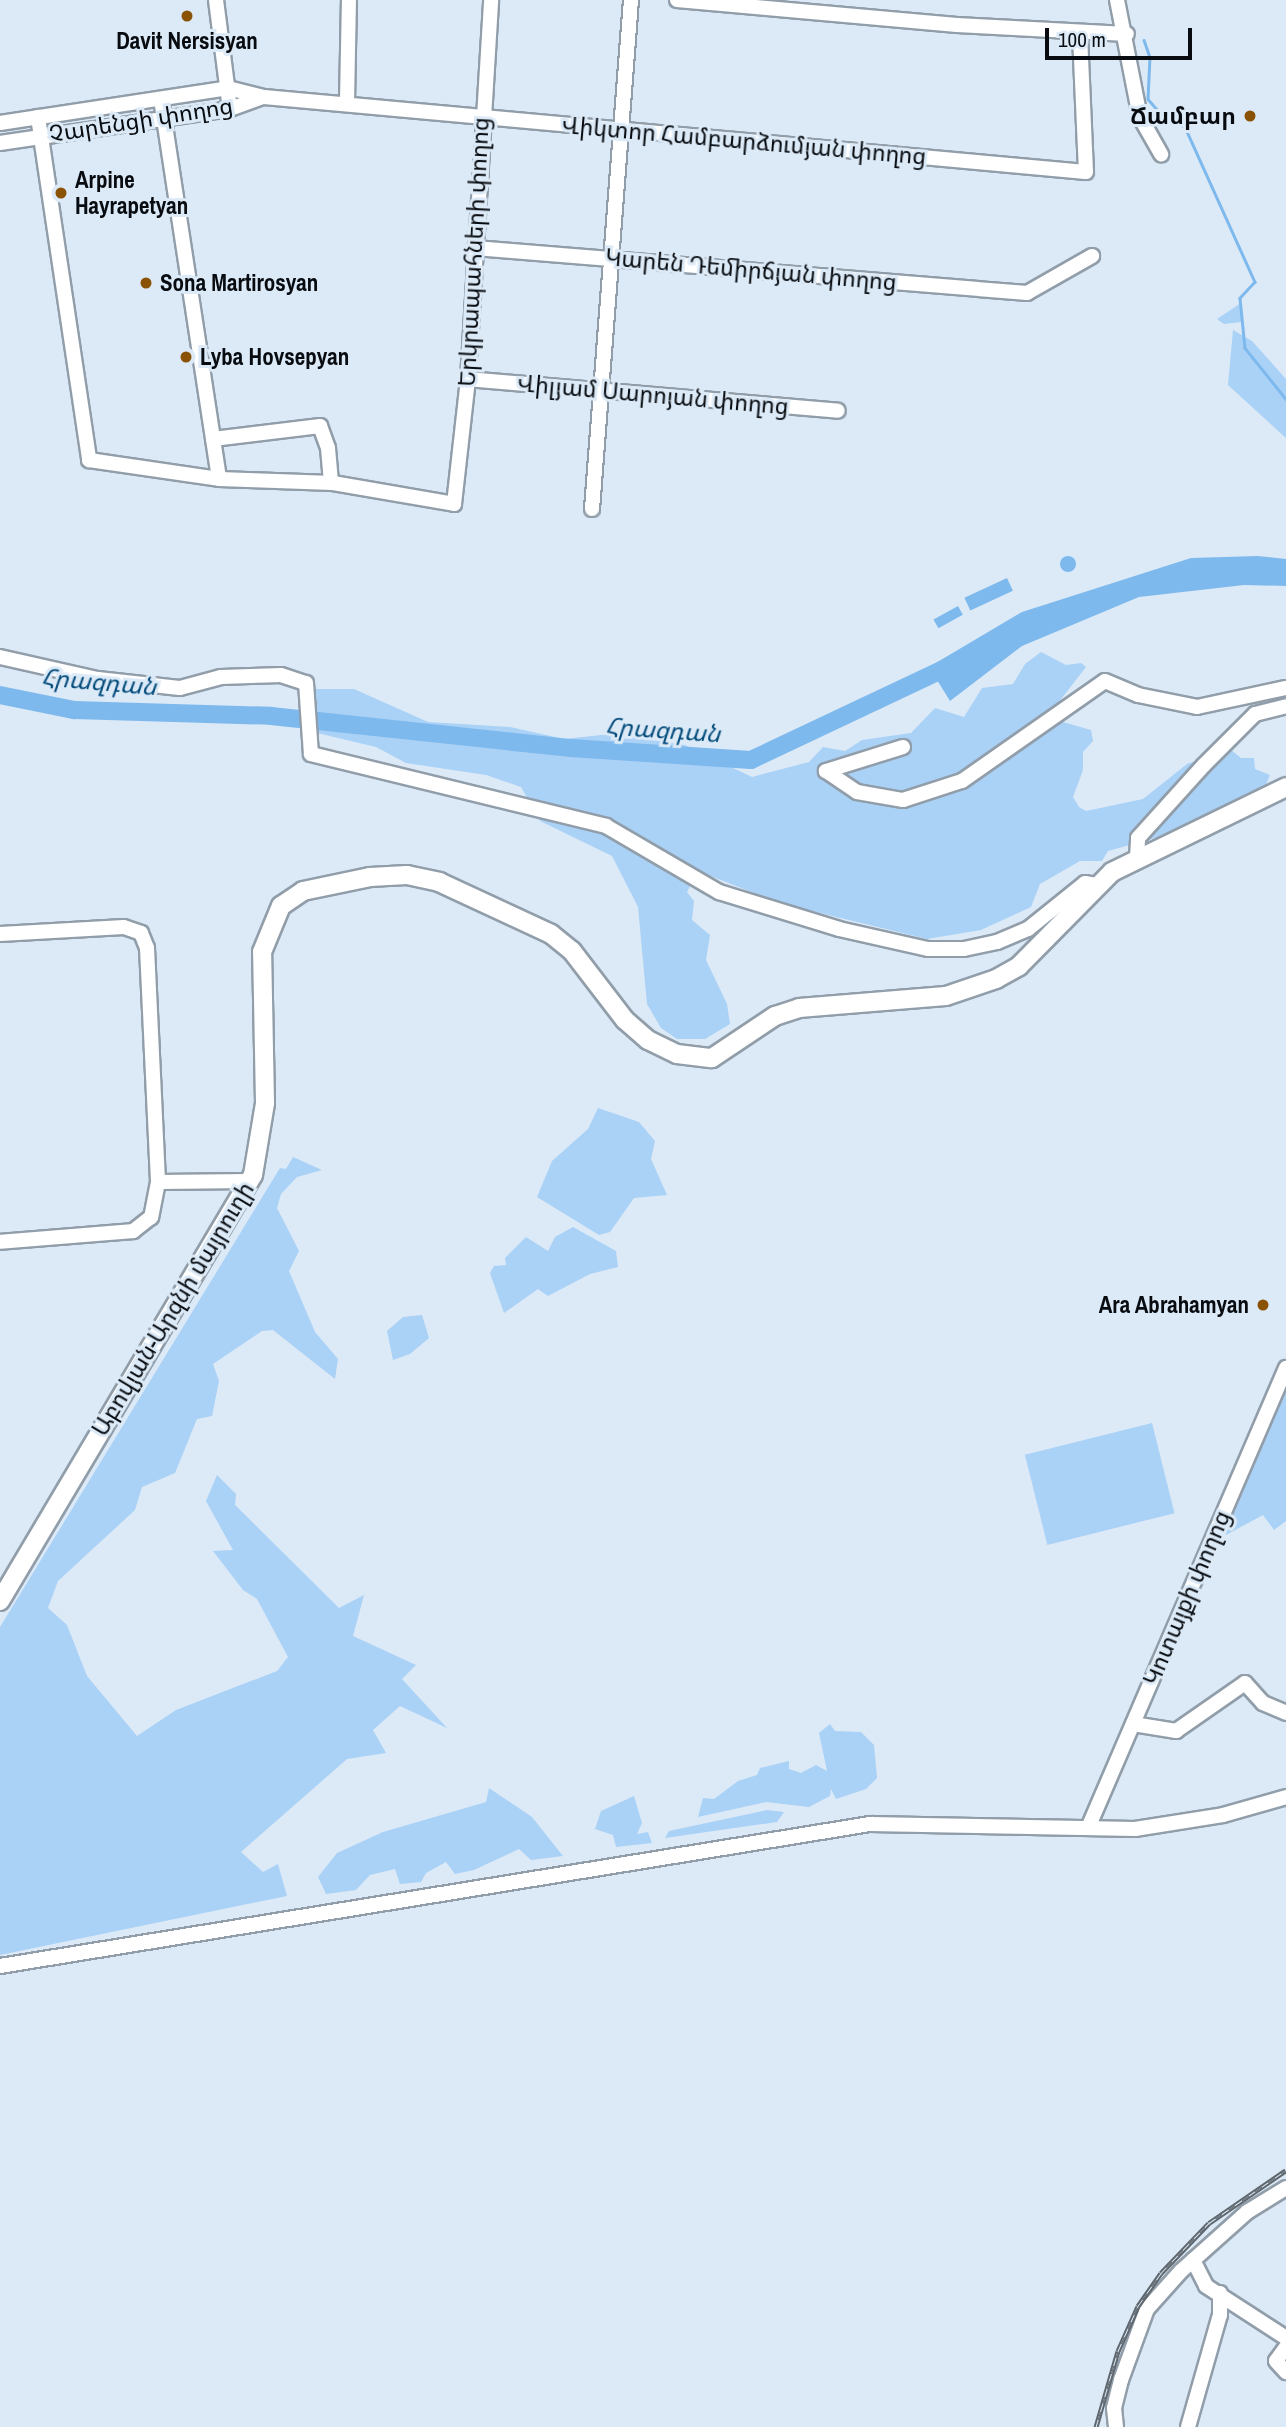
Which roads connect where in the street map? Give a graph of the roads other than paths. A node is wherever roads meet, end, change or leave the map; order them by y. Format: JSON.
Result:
{"nodes":[{"id":1,"x":216,"y":0,"type":"edge"},
{"id":2,"x":349,"y":0,"type":"edge"},
{"id":3,"x":491,"y":0,"type":"edge"},
{"id":4,"x":631,"y":0,"type":"edge"},
{"id":5,"x":677,"y":0,"type":"edge"},
{"id":6,"x":1117,"y":0,"type":"edge"},
{"id":7,"x":1080,"y":33,"type":"junction"},
{"id":8,"x":1127,"y":34,"type":"junction"},
{"id":9,"x":228,"y":88,"type":"junction"},
{"id":10,"x":264,"y":97,"type":"junction"},
{"id":11,"x":161,"y":99,"type":"junction"},
{"id":12,"x":347,"y":102,"type":"junction"},
{"id":13,"x":230,"y":110,"type":"junction"},
{"id":14,"x":38,"y":117,"type":"junction"},
{"id":15,"x":481,"y":118,"type":"junction"},
{"id":16,"x":164,"y":120,"type":"junction"},
{"id":17,"x":0,"y":123,"type":"edge"},
{"id":18,"x":624,"y":129,"type":"junction"},
{"id":19,"x":40,"y":136,"type":"junction"},
{"id":20,"x":0,"y":143,"type":"edge"},
{"id":21,"x":1161,"y":154,"type":"dead end"},
{"id":22,"x":475,"y":248,"type":"junction"},
{"id":23,"x":1092,"y":256,"type":"dead end"},
{"id":24,"x":610,"y":259,"type":"junction"},
{"id":25,"x":468,"y":379,"type":"junction"},
{"id":26,"x":601,"y":393,"type":"junction"},
{"id":27,"x":838,"y":411,"type":"dead end"},
{"id":28,"x":213,"y":439,"type":"junction"},
{"id":29,"x":219,"y":480,"type":"junction"},
{"id":30,"x":331,"y":483,"type":"junction"},
{"id":31,"x":592,"y":509,"type":"dead end"},
{"id":32,"x":0,"y":657,"type":"edge"},
{"id":33,"x":1286,"y":688,"type":"edge"},
{"id":34,"x":1286,"y":706,"type":"edge"},
{"id":35,"x":903,"y":747,"type":"dead end"},
{"id":36,"x":1286,"y":787,"type":"edge"},
{"id":37,"x":1137,"y":859,"type":"junction"},
{"id":38,"x":1096,"y":885,"type":"junction"},
{"id":39,"x":0,"y":934,"type":"edge"},
{"id":40,"x":250,"y":1181,"type":"junction"},
{"id":41,"x":158,"y":1182,"type":"junction"},
{"id":42,"x":0,"y":1242,"type":"edge"},
{"id":43,"x":1286,"y":1368,"type":"edge"},
{"id":44,"x":0,"y":1601,"type":"edge"},
{"id":45,"x":1286,"y":1713,"type":"edge"},
{"id":46,"x":1133,"y":1724,"type":"junction"},
{"id":47,"x":1286,"y":1797,"type":"edge"},
{"id":48,"x":1088,"y":1828,"type":"junction"},
{"id":49,"x":0,"y":1966,"type":"edge"},
{"id":50,"x":1286,"y":2188,"type":"edge"},
{"id":51,"x":1193,"y":2260,"type":"junction"},
{"id":52,"x":1220,"y":2293,"type":"junction"},
{"id":53,"x":1286,"y":2338,"type":"edge"},
{"id":54,"x":1286,"y":2347,"type":"edge"},
{"id":55,"x":1286,"y":2372,"type":"edge"},
{"id":56,"x":1116,"y":2427,"type":"edge"},
{"id":57,"x":1188,"y":2427,"type":"edge"}],
"edges":[{"from":1,"to":9,"type":"street"},
{"from":2,"to":12,"type":"street"},
{"from":3,"to":15,"type":"street","name":"Երկրապահների փողոց"},
{"from":4,"to":18,"type":"street"},
{"from":5,"to":7,"type":"street"},
{"from":6,"to":8,"type":"street"},
{"from":7,"to":8,"type":"street"},
{"from":7,"to":18,"type":"street","name":"Վիկտոր Համբարձումյան փողոց"},
{"from":8,"to":21,"type":"street"},
{"from":9,"to":10,"type":"street","name":"Չարենցի փողոց"},
{"from":9,"to":11,"type":"street","name":"Չարենցի փողոց"},
{"from":9,"to":13,"type":"street"},
{"from":10,"to":12,"type":"street","name":"Վիկտոր Համբարձումյան փողոց"},
{"from":10,"to":13,"type":"street","name":"Չարենցի փողոց"},
{"from":11,"to":14,"type":"street","name":"Չարենցի փողոց"},
{"from":11,"to":16,"type":"street"},
{"from":12,"to":15,"type":"street","name":"Վիկտոր Համբարձումյան փողոց"},
{"from":13,"to":16,"type":"street","name":"Չարենցի փողոց"},
{"from":14,"to":17,"type":"street","name":"Չարենցի փողոց"},
{"from":14,"to":19,"type":"street"},
{"from":15,"to":18,"type":"street","name":"Վիկտոր Համբարձումյան փողոց"},
{"from":15,"to":22,"type":"street","name":"Երկրապահների փողոց"},
{"from":16,"to":19,"type":"street","name":"Չարենցի փողոց"},
{"from":16,"to":28,"type":"street"},
{"from":18,"to":24,"type":"street"},
{"from":19,"to":20,"type":"street","name":"Չարենցի փողոց"},
{"from":19,"to":29,"type":"street"},
{"from":22,"to":24,"type":"street","name":"Կարեն Դեմիրճյան փողոց"},
{"from":22,"to":25,"type":"street","name":"Երկրապահների փողոց"},
{"from":23,"to":24,"type":"street","name":"Կարեն Դեմիրճյան փողոց"},
{"from":24,"to":26,"type":"street"},
{"from":25,"to":26,"type":"street","name":"Վիլյամ Սարոյան փողոց"},
{"from":25,"to":30,"type":"street","name":"Երկրապահների փողոց"},
{"from":26,"to":27,"type":"street","name":"Վիլյամ Սարոյան փողոց"},
{"from":26,"to":31,"type":"street"},
{"from":28,"to":29,"type":"street"},
{"from":28,"to":30,"type":"street"},
{"from":29,"to":30,"type":"street"},
{"from":32,"to":38,"type":"street"},
{"from":33,"to":35,"type":"street"},
{"from":34,"to":37,"type":"street"},
{"from":36,"to":37,"type":"main road","name":"Աբովյան-Արզնի մայրուղի"},
{"from":37,"to":38,"type":"main road","name":"Աբովյան-Արզնի մայրուղի"},
{"from":38,"to":40,"type":"main road","name":"Աբովյան-Արզնի մայրուղի"},
{"from":39,"to":41,"type":"street"},
{"from":40,"to":41,"type":"street"},
{"from":40,"to":44,"type":"main road","name":"Աբովյան-Արզնի մայրուղի"},
{"from":41,"to":42,"type":"street"},
{"from":43,"to":46,"type":"street","name":"Կոտայքի փողոց"},
{"from":45,"to":46,"type":"street"},
{"from":46,"to":48,"type":"street","name":"Կոտայքի փողոց"},
{"from":47,"to":48,"type":"street"},
{"from":48,"to":49,"type":"street"},
{"from":50,"to":51,"type":"street"},
{"from":51,"to":52,"type":"street"},
{"from":51,"to":56,"type":"street"},
{"from":52,"to":53,"type":"street"},
{"from":52,"to":57,"type":"street"},
{"from":54,"to":55,"type":"street"}]}
